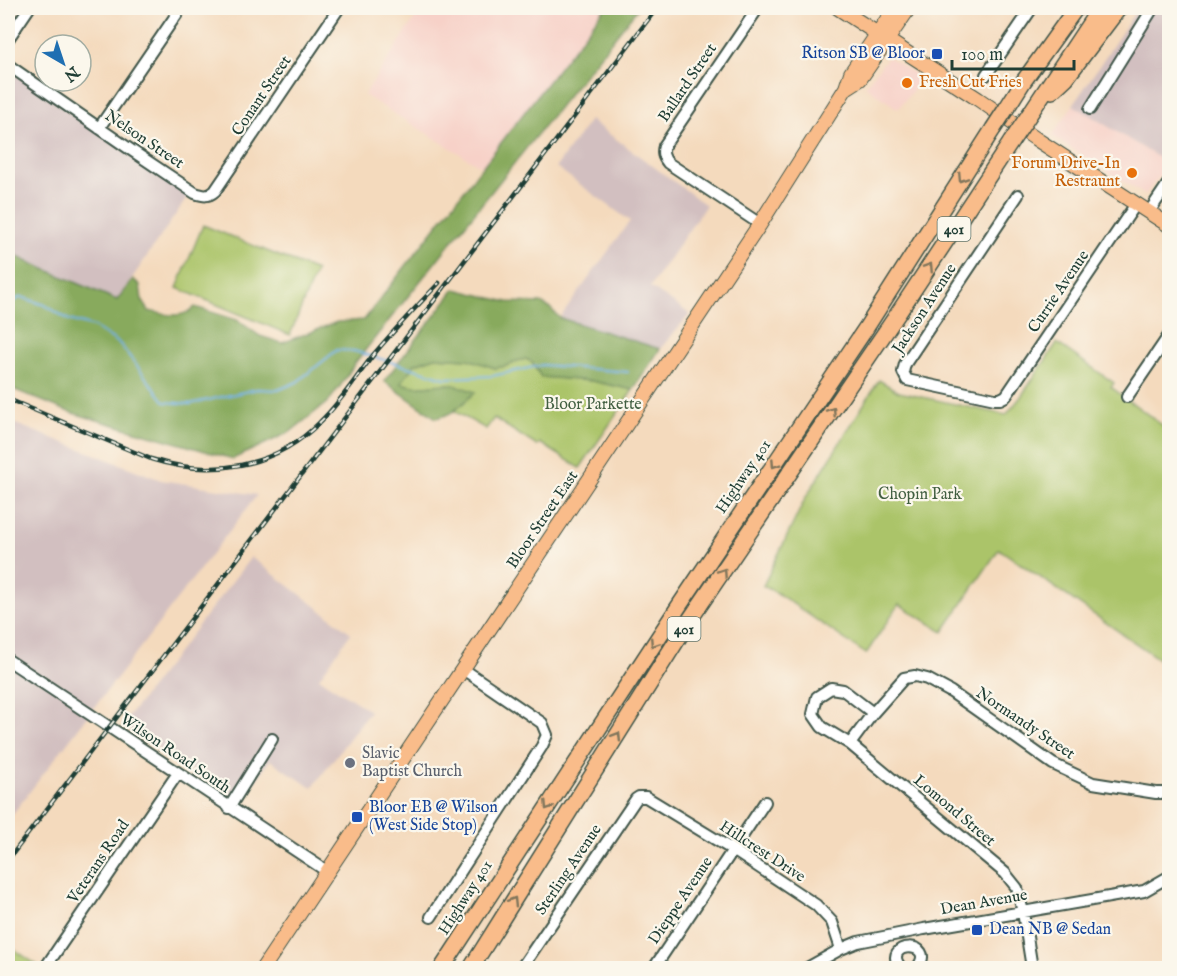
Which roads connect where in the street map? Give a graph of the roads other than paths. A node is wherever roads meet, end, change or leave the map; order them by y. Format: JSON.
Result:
{"nodes":[{"id":1,"x":29,"y":8,"type":"edge"},
{"id":2,"x":181,"y":8,"type":"edge"},
{"id":3,"x":339,"y":8,"type":"edge"},
{"id":4,"x":758,"y":8,"type":"edge"},
{"id":5,"x":838,"y":8,"type":"edge"},
{"id":6,"x":895,"y":8,"type":"edge"},
{"id":7,"x":909,"y":8,"type":"edge"},
{"id":8,"x":1032,"y":8,"type":"edge"},
{"id":9,"x":1066,"y":8,"type":"edge"},
{"id":10,"x":1076,"y":8,"type":"edge"},
{"id":11,"x":1100,"y":8,"type":"edge"},
{"id":12,"x":1119,"y":8,"type":"edge"},
{"id":13,"x":1153,"y":8,"type":"edge"},
{"id":14,"x":882,"y":37,"type":"junction"},
{"id":15,"x":8,"y":39,"type":"edge"},
{"id":16,"x":8,"y":65,"type":"edge"},
{"id":17,"x":986,"y":75,"type":"dead end"},
{"id":18,"x":1023,"y":82,"type":"junction"},
{"id":19,"x":1090,"y":109,"type":"dead end"},
{"id":20,"x":1030,"y":114,"type":"junction"},
{"id":21,"x":99,"y":128,"type":"junction"},
{"id":22,"x":1170,"y":181,"type":"edge"},
{"id":23,"x":1018,"y":195,"type":"dead end"},
{"id":24,"x":205,"y":196,"type":"joint"},
{"id":25,"x":1136,"y":204,"type":"junction"},
{"id":26,"x":1149,"y":212,"type":"junction"},
{"id":27,"x":760,"y":224,"type":"junction"},
{"id":28,"x":1170,"y":226,"type":"edge"},
{"id":29,"x":1170,"y":334,"type":"edge"},
{"id":30,"x":1006,"y":396,"type":"joint"},
{"id":31,"x":1127,"y":397,"type":"dead end"},
{"id":32,"x":8,"y":660,"type":"edge"},
{"id":33,"x":463,"y":669,"type":"junction"},
{"id":34,"x":873,"y":713,"type":"junction"},
{"id":35,"x":272,"y":739,"type":"dead end"},
{"id":36,"x":849,"y":744,"type":"junction"},
{"id":37,"x":178,"y":773,"type":"junction"},
{"id":38,"x":1170,"y":793,"type":"edge"},
{"id":39,"x":646,"y":797,"type":"joint"},
{"id":40,"x":765,"y":802,"type":"dead end"},
{"id":41,"x":229,"y":808,"type":"junction"},
{"id":42,"x":734,"y":850,"type":"junction"},
{"id":43,"x":328,"y":872,"type":"junction"},
{"id":44,"x":1170,"y":876,"type":"edge"},
{"id":45,"x":1023,"y":912,"type":"junction"},
{"id":46,"x":431,"y":917,"type":"dead end"},
{"id":47,"x":841,"y":949,"type":"junction"},
{"id":48,"x":522,"y":967,"type":"dead end"},
{"id":49,"x":45,"y":969,"type":"edge"},
{"id":50,"x":264,"y":969,"type":"edge"},
{"id":51,"x":442,"y":969,"type":"edge"},
{"id":52,"x":471,"y":969,"type":"edge"},
{"id":53,"x":654,"y":969,"type":"edge"},
{"id":54,"x":807,"y":969,"type":"edge"},
{"id":55,"x":901,"y":969,"type":"edge"},
{"id":56,"x":917,"y":969,"type":"edge"},
{"id":57,"x":1032,"y":969,"type":"edge"}],
"edges":[{"from":1,"to":15,"type":"street"},
{"from":2,"to":21,"type":"street"},
{"from":3,"to":24,"type":"street","name":"Conant Street"},
{"from":4,"to":27,"type":"street","name":"Ballard Street"},
{"from":5,"to":14,"type":"main road"},
{"from":6,"to":14,"type":"main road","name":"Bloor Street East"},
{"from":7,"to":14,"type":"main road","name":"Bloor Street East"},
{"from":8,"to":17,"type":"street"},
{"from":9,"to":18,"type":"highway"},
{"from":10,"to":18,"type":"highway","name":"Highway 401","number":"401"},
{"from":11,"to":20,"type":"highway","number":"401"},
{"from":12,"to":20,"type":"highway"},
{"from":13,"to":19,"type":"street"},
{"from":14,"to":25,"type":"main road"},
{"from":14,"to":27,"type":"main road","name":"Bloor Street East"},
{"from":16,"to":21,"type":"street","name":"Nelson Street"},
{"from":18,"to":51,"type":"highway","name":"Highway 401","number":"401","one_way":true,"bridge":true},
{"from":52,"to":20,"type":"highway","number":"401","one_way":true,"bridge":true},
{"from":21,"to":24,"type":"street","name":"Nelson Street"},
{"from":22,"to":26,"type":"street"},
{"from":23,"to":30,"type":"street","name":"Jackson Avenue"},
{"from":25,"to":26,"type":"main road"},
{"from":25,"to":30,"type":"street","name":"Currie Avenue"},
{"from":26,"to":28,"type":"main road"},
{"from":27,"to":33,"type":"main road","name":"Bloor Street East"},
{"from":29,"to":31,"type":"street"},
{"from":32,"to":37,"type":"street","name":"Wilson Road South"},
{"from":33,"to":43,"type":"main road","name":"Bloor Street East"},
{"from":33,"to":46,"type":"street"},
{"from":34,"to":36,"type":"street"},
{"from":34,"to":36,"type":"street","name":"Lomond Street"},
{"from":34,"to":38,"type":"street","name":"Normandy Street"},
{"from":35,"to":41,"type":"street"},
{"from":36,"to":45,"type":"street","name":"Lomond Street"},
{"from":37,"to":41,"type":"street","name":"Wilson Road South"},
{"from":37,"to":49,"type":"street","name":"Veterans Road"},
{"from":39,"to":42,"type":"street","name":"Hillcrest Drive"},
{"from":39,"to":48,"type":"street","name":"Sterling Avenue"},
{"from":40,"to":42,"type":"street","name":"Dieppe Avenue"},
{"from":41,"to":43,"type":"street","name":"Wilson Road South"},
{"from":42,"to":47,"type":"street","name":"Hillcrest Drive"},
{"from":42,"to":53,"type":"street","name":"Dieppe Avenue"},
{"from":43,"to":50,"type":"main road","name":"Bloor Street East"},
{"from":44,"to":45,"type":"street","name":"Dean Avenue"},
{"from":45,"to":47,"type":"street","name":"Dean Avenue"},
{"from":45,"to":57,"type":"street","name":"Lomond Street"},
{"from":47,"to":54,"type":"street","name":"Dean Avenue"},
{"from":55,"to":56,"type":"street"}]}
